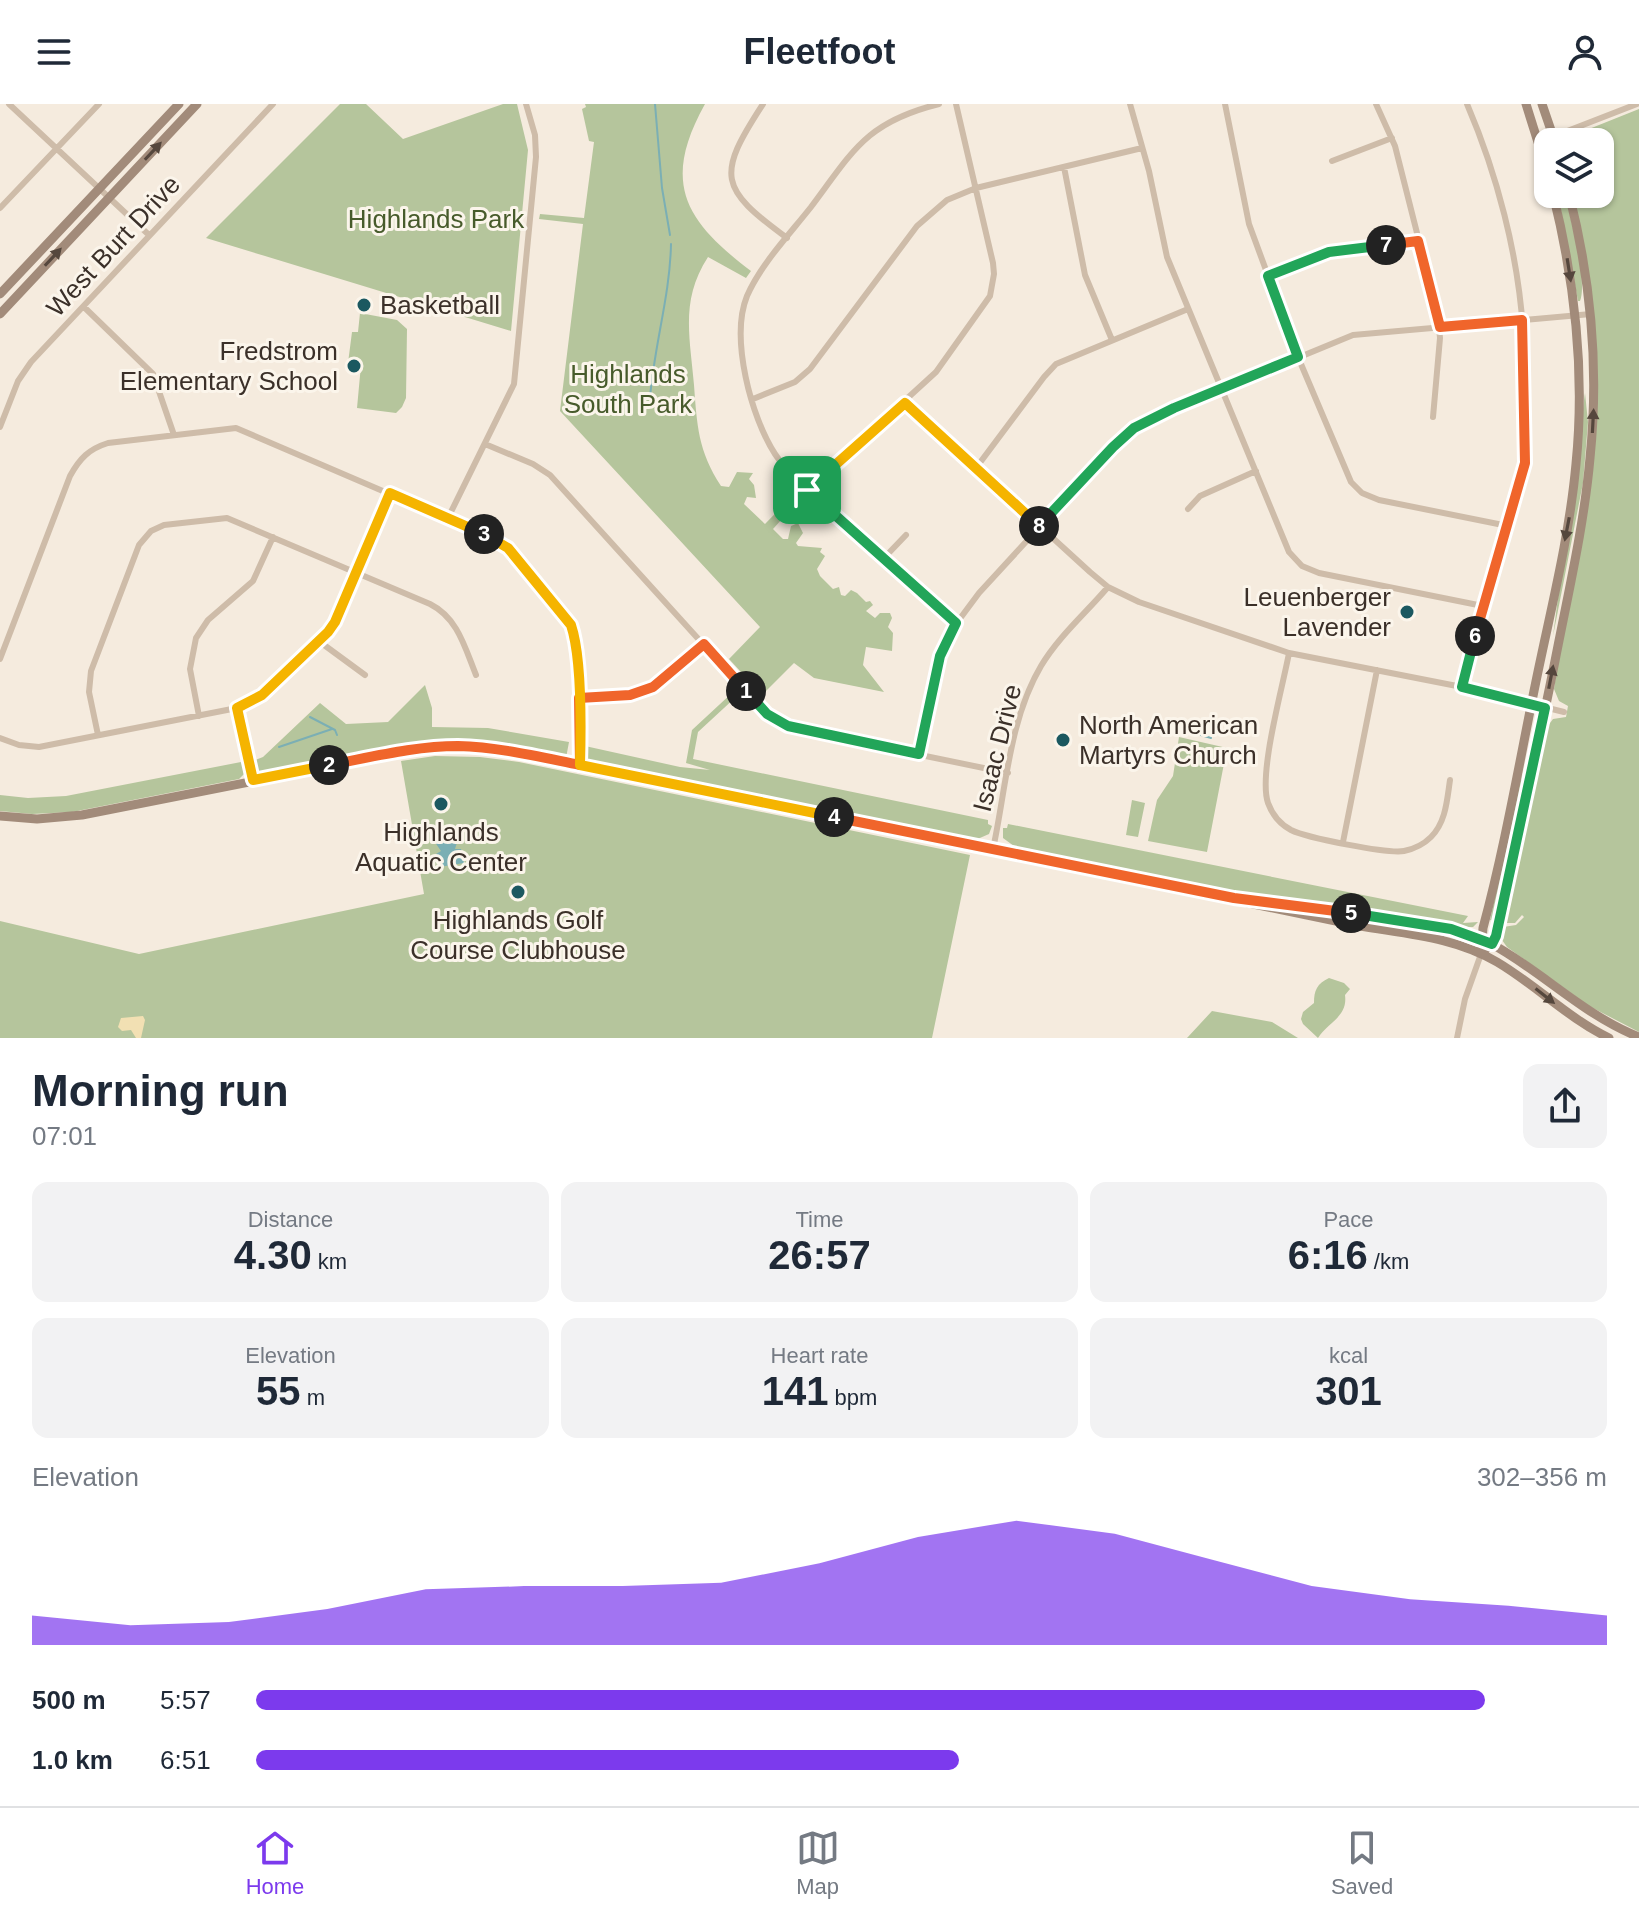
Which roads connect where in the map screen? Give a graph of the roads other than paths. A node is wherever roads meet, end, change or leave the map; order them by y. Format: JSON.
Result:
{"nodes":[{"id":1,"x":9,"y":104,"type":"edge"},
{"id":2,"x":99,"y":104,"type":"edge"},
{"id":3,"x":179,"y":104,"type":"edge"},
{"id":4,"x":197,"y":104,"type":"edge"},
{"id":5,"x":273,"y":104,"type":"edge"},
{"id":6,"x":526,"y":104,"type":"edge"},
{"id":7,"x":763,"y":104,"type":"edge"},
{"id":8,"x":939,"y":104,"type":"edge"},
{"id":9,"x":956,"y":104,"type":"edge"},
{"id":10,"x":1130,"y":104,"type":"edge"},
{"id":11,"x":1225,"y":104,"type":"edge"},
{"id":12,"x":1376,"y":104,"type":"edge"},
{"id":13,"x":1467,"y":104,"type":"edge"},
{"id":14,"x":1526,"y":104,"type":"edge"},
{"id":15,"x":1542,"y":104,"type":"edge"},
{"id":16,"x":1637,"y":104,"type":"edge"},
{"id":17,"x":1534,"y":128,"type":"edge"},
{"id":18,"x":1550,"y":128,"type":"edge"},
{"id":19,"x":1580,"y":128,"type":"edge"},
{"id":20,"x":1392,"y":138,"type":"junction"},
{"id":21,"x":1142,"y":148,"type":"junction"},
{"id":22,"x":56,"y":149,"type":"junction"},
{"id":23,"x":1332,"y":161,"type":"dead end"},
{"id":24,"x":1064,"y":167,"type":"junction"},
{"id":25,"x":99,"y":188,"type":"junction"},
{"id":26,"x":976,"y":188,"type":"junction"},
{"id":27,"x":109,"y":197,"type":"junction"},
{"id":28,"x":0,"y":208,"type":"edge"},
{"id":29,"x":1556,"y":208,"type":"edge"},
{"id":30,"x":1572,"y":208,"type":"edge"},
{"id":31,"x":149,"y":235,"type":"junction"},
{"id":32,"x":787,"y":238,"type":"junction"},
{"id":33,"x":1418,"y":241,"type":"junction"},
{"id":34,"x":1268,"y":276,"type":"junction"},
{"id":35,"x":0,"y":294,"type":"edge"},
{"id":36,"x":84,"y":307,"type":"junction"},
{"id":37,"x":1188,"y":309,"type":"junction"},
{"id":38,"x":0,"y":314,"type":"edge"},
{"id":39,"x":1591,"y":314,"type":"junction"},
{"id":40,"x":1575,"y":315,"type":"junction"},
{"id":41,"x":1522,"y":320,"type":"junction"},
{"id":42,"x":1440,"y":327,"type":"junction"},
{"id":43,"x":1112,"y":340,"type":"junction"},
{"id":44,"x":1298,"y":357,"type":"junction"},
{"id":45,"x":1221,"y":389,"type":"junction"},
{"id":46,"x":753,"y":399,"type":"junction"},
{"id":47,"x":905,"y":403,"type":"junction"},
{"id":48,"x":1433,"y":417,"type":"dead end"},
{"id":49,"x":0,"y":427,"type":"edge"},
{"id":50,"x":174,"y":435,"type":"junction"},
{"id":51,"x":485,"y":444,"type":"junction"},
{"id":52,"x":976,"y":468,"type":"junction"},
{"id":53,"x":1256,"y":471,"type":"junction"},
{"id":54,"x":807,"y":490,"type":"junction"},
{"id":55,"x":390,"y":493,"type":"junction"},
{"id":56,"x":1188,"y":509,"type":"dead end"},
{"id":57,"x":448,"y":518,"type":"junction"},
{"id":58,"x":1508,"y":526,"type":"junction"},
{"id":59,"x":1040,"y":527,"type":"junction"},
{"id":60,"x":906,"y":535,"type":"dead end"},
{"id":61,"x":273,"y":537,"type":"junction"},
{"id":62,"x":883,"y":559,"type":"junction"},
{"id":63,"x":356,"y":572,"type":"junction"},
{"id":64,"x":1108,"y":587,"type":"junction"},
{"id":65,"x":1483,"y":606,"type":"junction"},
{"id":66,"x":956,"y":623,"type":"junction"},
{"id":67,"x":320,"y":642,"type":"junction"},
{"id":68,"x":704,"y":644,"type":"junction"},
{"id":69,"x":1289,"y":653,"type":"junction"},
{"id":70,"x":0,"y":659,"type":"edge"},
{"id":71,"x":1377,"y":670,"type":"junction"},
{"id":72,"x":365,"y":675,"type":"dead end"},
{"id":73,"x":476,"y":675,"type":"dead end"},
{"id":74,"x":1462,"y":687,"type":"junction"},
{"id":75,"x":579,"y":698,"type":"junction"},
{"id":76,"x":1531,"y":704,"type":"junction"},
{"id":77,"x":237,"y":708,"type":"junction"},
{"id":78,"x":1545,"y":708,"type":"junction"},
{"id":79,"x":1564,"y":712,"type":"dead end"},
{"id":80,"x":199,"y":716,"type":"junction"},
{"id":81,"x":98,"y":735,"type":"junction"},
{"id":82,"x":0,"y":738,"type":"edge"},
{"id":83,"x":919,"y":754,"type":"junction"},
{"id":84,"x":580,"y":765,"type":"junction"},
{"id":85,"x":1008,"y":773,"type":"junction"},
{"id":86,"x":253,"y":780,"type":"junction"},
{"id":87,"x":1450,"y":780,"type":"dead end"},
{"id":88,"x":0,"y":816,"type":"edge"},
{"id":89,"x":1343,"y":842,"type":"junction"},
{"id":90,"x":993,"y":849,"type":"junction"},
{"id":91,"x":1234,"y":898,"type":"junction"},
{"id":92,"x":1482,"y":939,"type":"junction"},
{"id":93,"x":1492,"y":944,"type":"junction"},
{"id":94,"x":1481,"y":954,"type":"junction"},
{"id":95,"x":1639,"y":1037,"type":"edge"},
{"id":96,"x":1457,"y":1038,"type":"edge"},
{"id":97,"x":1609,"y":1038,"type":"edge"}],
"edges":[{"from":1,"to":22,"type":"street"},
{"from":2,"to":22,"type":"street"},
{"from":3,"to":25,"type":"main road"},
{"from":27,"to":4,"type":"main road","one_way":true},
{"from":5,"to":31,"type":"street","name":"West Burt Drive"},
{"from":6,"to":51,"type":"street"},
{"from":7,"to":32,"type":"street"},
{"from":8,"to":32,"type":"street"},
{"from":9,"to":26,"type":"street"},
{"from":10,"to":21,"type":"street"},
{"from":11,"to":34,"type":"street"},
{"from":12,"to":20,"type":"street"},
{"from":13,"to":41,"type":"street"},
{"from":14,"to":17,"type":"main road"},
{"from":15,"to":18,"type":"main road"},
{"from":16,"to":19,"type":"street"},
{"from":20,"to":23,"type":"street"},
{"from":20,"to":33,"type":"street"},
{"from":21,"to":24,"type":"street"},
{"from":21,"to":37,"type":"street"},
{"from":22,"to":25,"type":"street"},
{"from":22,"to":28,"type":"street"},
{"from":24,"to":26,"type":"street"},
{"from":24,"to":43,"type":"street"},
{"from":25,"to":27,"type":"street"},
{"from":25,"to":35,"type":"main road"},
{"from":26,"to":46,"type":"street"},
{"from":26,"to":47,"type":"street"},
{"from":27,"to":31,"type":"street"},
{"from":38,"to":27,"type":"main road","one_way":true},
{"from":29,"to":40,"type":"main road","one_way":true},
{"from":30,"to":39,"type":"main road"},
{"from":31,"to":36,"type":"street","name":"West Burt Drive"},
{"from":32,"to":46,"type":"street"},
{"from":33,"to":34,"type":"street"},
{"from":33,"to":42,"type":"street"},
{"from":34,"to":44,"type":"street"},
{"from":36,"to":49,"type":"street","name":"West Burt Drive"},
{"from":36,"to":50,"type":"street"},
{"from":37,"to":43,"type":"street"},
{"from":37,"to":45,"type":"street"},
{"from":39,"to":40,"type":"street"},
{"from":78,"to":39,"type":"main road","one_way":true},
{"from":40,"to":41,"type":"street"},
{"from":40,"to":76,"type":"main road","one_way":true},
{"from":41,"to":42,"type":"street"},
{"from":41,"to":58,"type":"street"},
{"from":42,"to":44,"type":"street"},
{"from":42,"to":48,"type":"street"},
{"from":43,"to":52,"type":"street"},
{"from":44,"to":45,"type":"street"},
{"from":44,"to":58,"type":"street"},
{"from":45,"to":53,"type":"street"},
{"from":45,"to":59,"type":"street"},
{"from":46,"to":54,"type":"street"},
{"from":47,"to":52,"type":"street"},
{"from":47,"to":54,"type":"street"},
{"from":50,"to":55,"type":"street"},
{"from":50,"to":70,"type":"street"},
{"from":51,"to":57,"type":"street"},
{"from":51,"to":68,"type":"street"},
{"from":52,"to":59,"type":"street"},
{"from":53,"to":56,"type":"street"},
{"from":53,"to":65,"type":"street"},
{"from":54,"to":62,"type":"street"},
{"from":55,"to":57,"type":"street"},
{"from":55,"to":63,"type":"street"},
{"from":57,"to":75,"type":"street"},
{"from":58,"to":65,"type":"street"},
{"from":59,"to":64,"type":"street"},
{"from":59,"to":66,"type":"street"},
{"from":60,"to":62,"type":"street"},
{"from":61,"to":63,"type":"street"},
{"from":61,"to":80,"type":"street"},
{"from":61,"to":81,"type":"street"},
{"from":62,"to":66,"type":"street"},
{"from":63,"to":67,"type":"street"},
{"from":63,"to":73,"type":"street"},
{"from":64,"to":69,"type":"street"},
{"from":64,"to":85,"type":"street","name":"Isaac Drive"},
{"from":65,"to":74,"type":"street"},
{"from":66,"to":83,"type":"street"},
{"from":67,"to":72,"type":"street"},
{"from":67,"to":77,"type":"street"},
{"from":68,"to":75,"type":"street"},
{"from":68,"to":83,"type":"street"},
{"from":69,"to":71,"type":"street"},
{"from":69,"to":89,"type":"street"},
{"from":71,"to":74,"type":"street"},
{"from":71,"to":89,"type":"street"},
{"from":74,"to":76,"type":"street"},
{"from":75,"to":84,"type":"street"},
{"from":76,"to":78,"type":"street"},
{"from":76,"to":92,"type":"main road"},
{"from":77,"to":80,"type":"street"},
{"from":77,"to":86,"type":"street"},
{"from":78,"to":79,"type":"street"},
{"from":78,"to":93,"type":"main road"},
{"from":80,"to":81,"type":"street"},
{"from":81,"to":82,"type":"street"},
{"from":83,"to":85,"type":"street"},
{"from":84,"to":86,"type":"main road"},
{"from":84,"to":90,"type":"main road"},
{"from":85,"to":90,"type":"street","name":"Isaac Drive"},
{"from":86,"to":88,"type":"main road"},
{"from":87,"to":89,"type":"street"},
{"from":90,"to":91,"type":"main road"},
{"from":91,"to":92,"type":"main road"},
{"from":91,"to":94,"type":"main road"},
{"from":92,"to":93,"type":"main road"},
{"from":92,"to":94,"type":"main road"},
{"from":93,"to":94,"type":"main road"},
{"from":93,"to":95,"type":"main road"},
{"from":94,"to":96,"type":"street"},
{"from":94,"to":97,"type":"main road","one_way":true}]}
